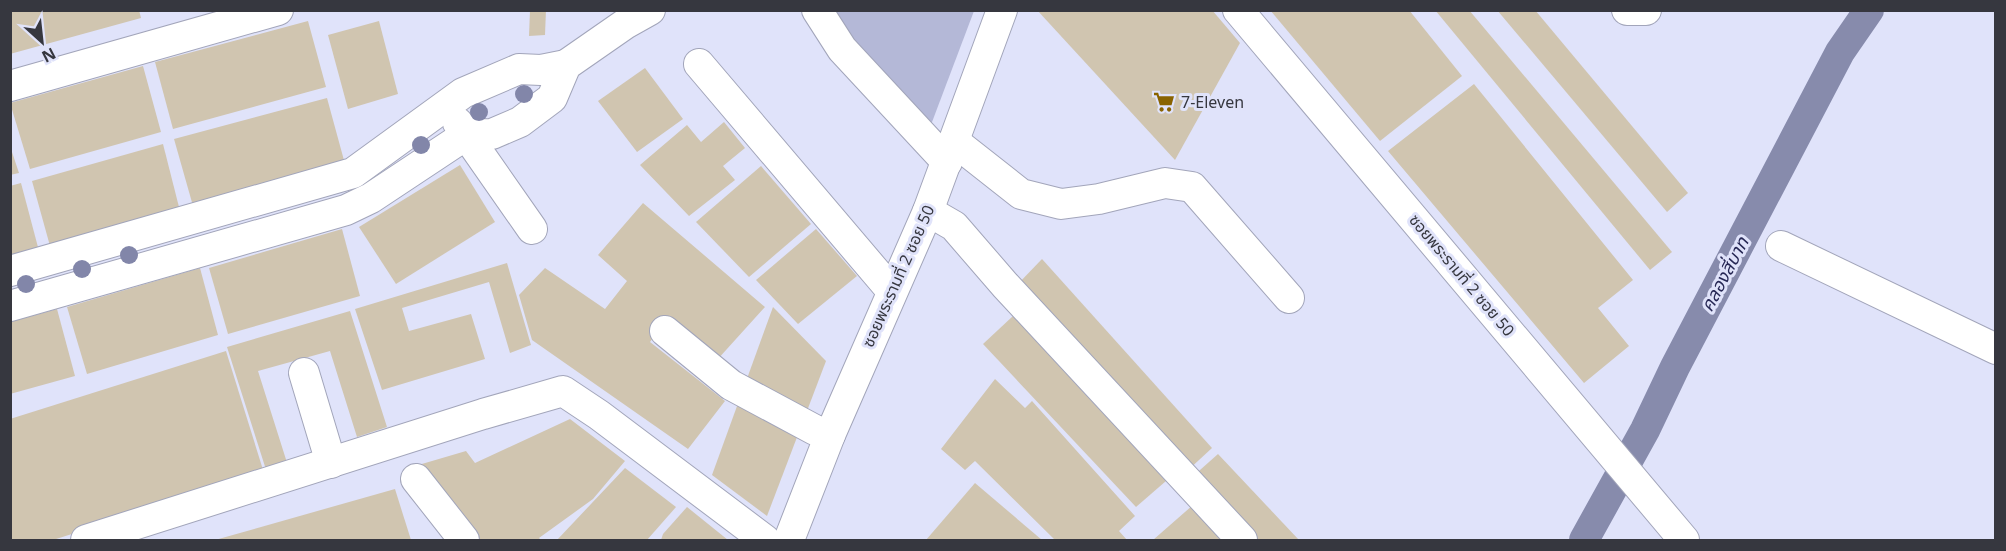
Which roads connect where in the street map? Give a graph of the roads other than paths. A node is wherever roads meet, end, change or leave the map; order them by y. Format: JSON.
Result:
{"nodes":[{"id":1,"x":278,"y":10,"type":"edge"},
{"id":2,"x":650,"y":10,"type":"edge"},
{"id":3,"x":817,"y":10,"type":"edge"},
{"id":4,"x":1002,"y":10,"type":"edge"},
{"id":5,"x":1238,"y":10,"type":"edge"},
{"id":6,"x":1627,"y":10,"type":"edge"},
{"id":7,"x":1646,"y":10,"type":"edge"},
{"id":8,"x":699,"y":64,"type":"dead end"},
{"id":9,"x":566,"y":65,"type":"junction"},
{"id":10,"x":10,"y":86,"type":"edge"},
{"id":11,"x":447,"y":107,"type":"junction"},
{"id":12,"x":466,"y":135,"type":"junction"},
{"id":13,"x":951,"y":152,"type":"junction"},
{"id":14,"x":928,"y":210,"type":"junction"},
{"id":15,"x":532,"y":229,"type":"dead end"},
{"id":16,"x":1781,"y":246,"type":"dead end"},
{"id":17,"x":10,"y":271,"type":"edge"},
{"id":18,"x":891,"y":290,"type":"junction"},
{"id":19,"x":1289,"y":298,"type":"dead end"},
{"id":20,"x":10,"y":306,"type":"edge"},
{"id":21,"x":665,"y":331,"type":"dead end"},
{"id":22,"x":1995,"y":349,"type":"edge"},
{"id":23,"x":304,"y":373,"type":"dead end"},
{"id":24,"x":830,"y":435,"type":"junction"},
{"id":25,"x":332,"y":463,"type":"junction"},
{"id":26,"x":416,"y":479,"type":"dead end"},
{"id":27,"x":86,"y":540,"type":"edge"},
{"id":28,"x":464,"y":540,"type":"edge"},
{"id":29,"x":765,"y":540,"type":"edge"},
{"id":30,"x":789,"y":540,"type":"edge"},
{"id":31,"x":1242,"y":540,"type":"edge"},
{"id":32,"x":1684,"y":540,"type":"edge"}],
"edges":[{"from":1,"to":10,"type":"street"},
{"from":2,"to":9,"type":"street"},
{"from":3,"to":13,"type":"street"},
{"from":4,"to":13,"type":"street","name":"ซอยพระรามที่ 2 ซอย 50"},
{"from":5,"to":32,"type":"street","name":"ซอยพระรามที่ 2 ซอย 50"},
{"from":6,"to":7,"type":"street"},
{"from":8,"to":18,"type":"street"},
{"from":9,"to":11,"type":"street"},
{"from":9,"to":12,"type":"street"},
{"from":11,"to":12,"type":"street"},
{"from":11,"to":17,"type":"street"},
{"from":12,"to":15,"type":"street"},
{"from":12,"to":20,"type":"street"},
{"from":13,"to":14,"type":"street","name":"ซอยพระรามที่ 2 ซอย 50"},
{"from":13,"to":19,"type":"street"},
{"from":14,"to":18,"type":"street","name":"ซอยพระรามที่ 2 ซอย 50"},
{"from":14,"to":31,"type":"street"},
{"from":16,"to":22,"type":"street"},
{"from":18,"to":24,"type":"street","name":"ซอยพระรามที่ 2 ซอย 50"},
{"from":21,"to":24,"type":"street"},
{"from":23,"to":25,"type":"street"},
{"from":24,"to":30,"type":"street","name":"ซอยพระรามที่ 2 ซอย 50"},
{"from":25,"to":27,"type":"street"},
{"from":25,"to":29,"type":"street"},
{"from":26,"to":28,"type":"street"}]}
